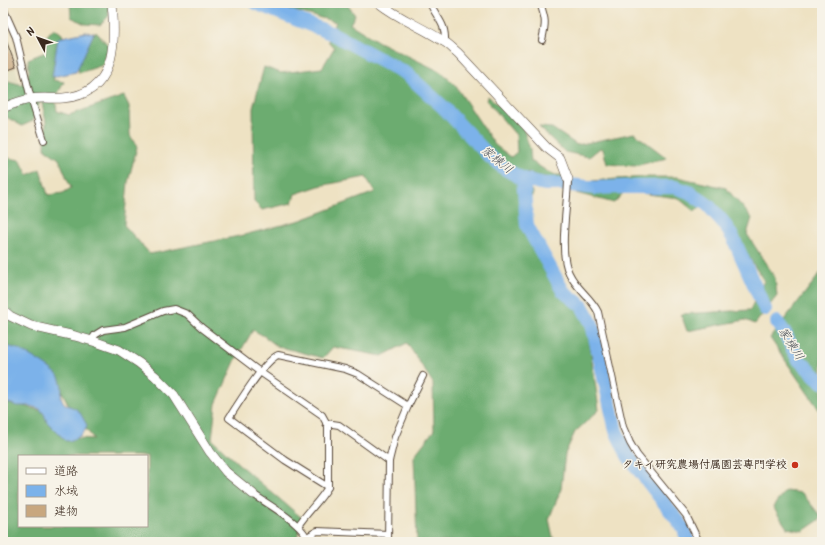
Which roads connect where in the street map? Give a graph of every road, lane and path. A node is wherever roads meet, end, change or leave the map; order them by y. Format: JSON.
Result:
{"nodes":[{"id":1,"x":112,"y":3,"type":"edge"},
{"id":2,"x":379,"y":3,"type":"edge"},
{"id":3,"x":430,"y":3,"type":"edge"},
{"id":4,"x":540,"y":3,"type":"edge"},
{"id":5,"x":3,"y":8,"type":"edge"},
{"id":6,"x":542,"y":40,"type":"dead end"},
{"id":7,"x":445,"y":42,"type":"junction"},
{"id":8,"x":31,"y":99,"type":"junction"},
{"id":9,"x":3,"y":108,"type":"edge"},
{"id":10,"x":44,"y":140,"type":"dead end"},
{"id":11,"x":568,"y":179,"type":"joint"},
{"id":12,"x":3,"y":310,"type":"edge"},
{"id":13,"x":91,"y":341,"type":"junction"},
{"id":14,"x":260,"y":372,"type":"junction"},
{"id":15,"x":423,"y":376,"type":"dead end"},
{"id":16,"x":408,"y":406,"type":"junction"},
{"id":17,"x":326,"y":422,"type":"junction"},
{"id":18,"x":389,"y":461,"type":"junction"},
{"id":19,"x":328,"y":487,"type":"junction"},
{"id":20,"x":253,"y":494,"type":"joint"},
{"id":21,"x":298,"y":526,"type":"junction"},
{"id":22,"x":388,"y":534,"type":"junction"},
{"id":23,"x":307,"y":540,"type":"edge"},
{"id":24,"x":388,"y":542,"type":"edge"},
{"id":25,"x":699,"y":542,"type":"edge"}],
"edges":[{"from":1,"to":8,"type":"street"},
{"from":2,"to":7,"type":"street"},
{"from":3,"to":7,"type":"street"},
{"from":4,"to":6,"type":"street"},
{"from":5,"to":8,"type":"street"},
{"from":7,"to":11,"type":"street"},
{"from":8,"to":9,"type":"street"},
{"from":8,"to":10,"type":"street"},
{"from":11,"to":25,"type":"street"},
{"from":12,"to":13,"type":"street"},
{"from":13,"to":14,"type":"street"},
{"from":13,"to":20,"type":"street"},
{"from":14,"to":16,"type":"street"},
{"from":14,"to":17,"type":"street"},
{"from":14,"to":19,"type":"street"},
{"from":15,"to":16,"type":"street"},
{"from":16,"to":18,"type":"street"},
{"from":17,"to":18,"type":"street"},
{"from":17,"to":19,"type":"street"},
{"from":18,"to":22,"type":"street"},
{"from":19,"to":21,"type":"street"},
{"from":20,"to":21,"type":"street"},
{"from":21,"to":23,"type":"street"},
{"from":22,"to":23,"type":"street"},
{"from":22,"to":24,"type":"street"}]}
